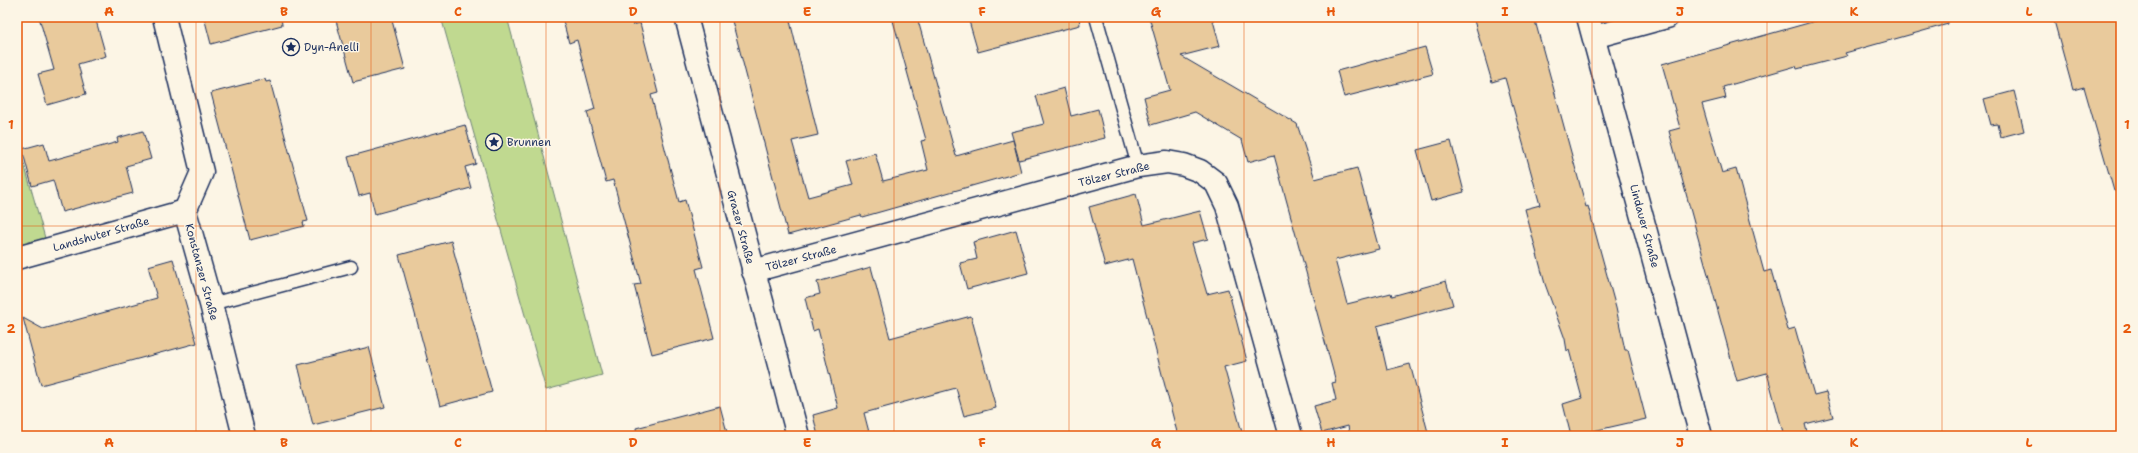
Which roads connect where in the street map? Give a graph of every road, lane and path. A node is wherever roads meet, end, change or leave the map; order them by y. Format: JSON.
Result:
{"nodes":[{"id":1,"x":164,"y":17,"type":"edge"},
{"id":2,"x":686,"y":17,"type":"edge"},
{"id":3,"x":1096,"y":17,"type":"edge"},
{"id":4,"x":1667,"y":17,"type":"edge"},
{"id":5,"x":1591,"y":27,"type":"edge"},
{"id":6,"x":1138,"y":166,"type":"junction"},
{"id":7,"x":185,"y":211,"type":"junction"},
{"id":8,"x":17,"y":258,"type":"edge"},
{"id":9,"x":351,"y":267,"type":"dead end"},
{"id":10,"x":753,"y":271,"type":"junction"},
{"id":11,"x":211,"y":304,"type":"junction"},
{"id":12,"x":244,"y":436,"type":"edge"},
{"id":13,"x":798,"y":436,"type":"edge"},
{"id":14,"x":1291,"y":436,"type":"edge"},
{"id":15,"x":1701,"y":436,"type":"edge"}],
"edges":[{"from":1,"to":7,"type":"street","name":"Konstanzer Straße"},
{"from":2,"to":10,"type":"street","name":"Grazer Straße"},
{"from":3,"to":6,"type":"lane"},
{"from":4,"to":5,"type":"street"},
{"from":5,"to":15,"type":"street","name":"Lindauer Straße"},
{"from":6,"to":10,"type":"street","name":"Tölzer Straße"},
{"from":6,"to":14,"type":"street","name":"Tölzer Straße"},
{"from":7,"to":8,"type":"street","name":"Landshuter Straße"},
{"from":7,"to":11,"type":"street","name":"Konstanzer Straße"},
{"from":9,"to":11,"type":"lane"},
{"from":10,"to":13,"type":"street","name":"Grazer Straße"},
{"from":11,"to":12,"type":"street","name":"Konstanzer Straße"}]}
